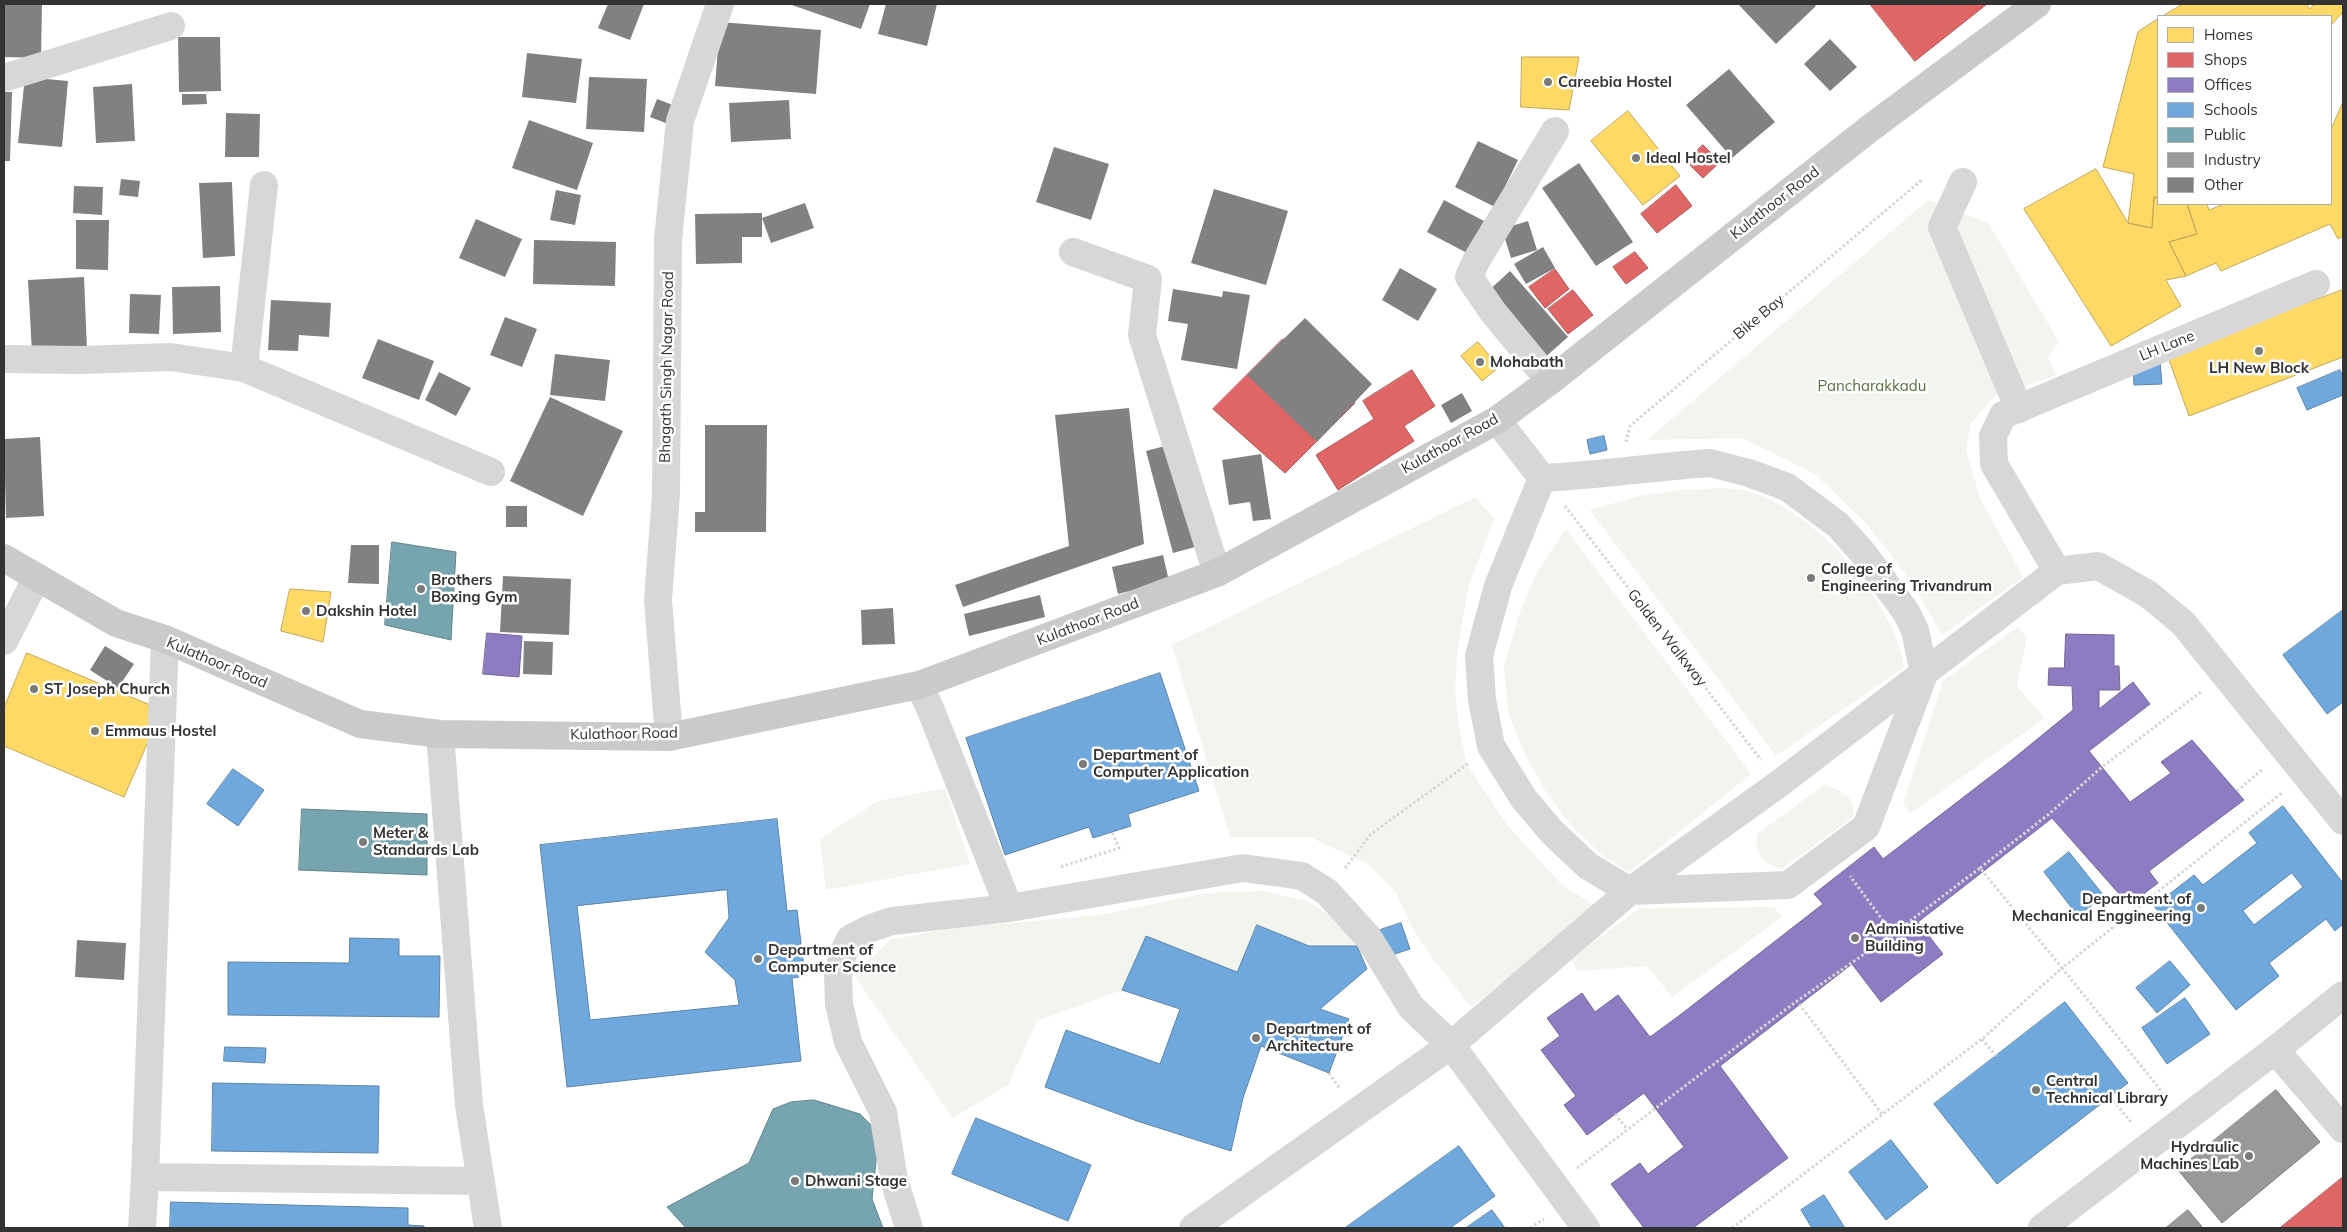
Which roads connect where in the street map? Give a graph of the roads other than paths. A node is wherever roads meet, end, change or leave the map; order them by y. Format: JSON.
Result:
{"nodes":[{"id":1,"x":720,"y":4,"type":"edge"},
{"id":2,"x":2037,"y":4,"type":"edge"},
{"id":3,"x":171,"y":26,"type":"dead end"},
{"id":4,"x":4,"y":78,"type":"edge"},
{"id":5,"x":1555,"y":131,"type":"dead end"},
{"id":6,"x":1963,"y":182,"type":"dead end"},
{"id":7,"x":264,"y":185,"type":"dead end"},
{"id":8,"x":1073,"y":252,"type":"dead end"},
{"id":9,"x":2316,"y":284,"type":"dead end"},
{"id":10,"x":4,"y":359,"type":"edge"},
{"id":11,"x":244,"y":368,"type":"junction"},
{"id":12,"x":1550,"y":381,"type":"junction"},
{"id":13,"x":2019,"y":408,"type":"junction"},
{"id":14,"x":1497,"y":420,"type":"junction"},
{"id":15,"x":491,"y":472,"type":"dead end"},
{"id":16,"x":1542,"y":478,"type":"junction"},
{"id":17,"x":4,"y":558,"type":"edge"},
{"id":18,"x":2057,"y":571,"type":"junction"},
{"id":19,"x":1217,"y":573,"type":"junction"},
{"id":20,"x":37,"y":577,"type":"junction"},
{"id":21,"x":165,"y":639,"type":"junction"},
{"id":22,"x":4,"y":641,"type":"edge"},
{"id":23,"x":1924,"y":674,"type":"junction"},
{"id":24,"x":919,"y":685,"type":"junction"},
{"id":25,"x":440,"y":734,"type":"junction"},
{"id":26,"x":669,"y":737,"type":"junction"},
{"id":27,"x":2343,"y":821,"type":"edge"},
{"id":28,"x":1630,"y":891,"type":"junction"},
{"id":29,"x":1009,"y":908,"type":"junction"},
{"id":30,"x":2343,"y":995,"type":"edge"},
{"id":31,"x":1451,"y":1045,"type":"junction"},
{"id":32,"x":2275,"y":1050,"type":"junction"},
{"id":33,"x":2343,"y":1129,"type":"edge"},
{"id":34,"x":145,"y":1177,"type":"junction"},
{"id":35,"x":481,"y":1181,"type":"junction"},
{"id":36,"x":142,"y":1228,"type":"edge"},
{"id":37,"x":488,"y":1228,"type":"edge"},
{"id":38,"x":909,"y":1228,"type":"edge"},
{"id":39,"x":1194,"y":1228,"type":"edge"},
{"id":40,"x":1586,"y":1228,"type":"edge"},
{"id":41,"x":2042,"y":1228,"type":"edge"}],
"edges":[{"from":1,"to":26,"type":"street","name":"Bhagath Singh Nagar Road"},
{"from":2,"to":12,"type":"main road","name":"Kulathoor Road"},
{"from":3,"to":4,"type":"street"},
{"from":5,"to":12,"type":"street"},
{"from":6,"to":13,"type":"street"},
{"from":7,"to":11,"type":"street"},
{"from":8,"to":19,"type":"street"},
{"from":9,"to":13,"type":"street","name":"LH Lane"},
{"from":10,"to":11,"type":"street"},
{"from":11,"to":15,"type":"street"},
{"from":12,"to":14,"type":"main road","name":"Kulathoor Road"},
{"from":13,"to":18,"type":"street","name":"LH Lane"},
{"from":14,"to":16,"type":"street"},
{"from":14,"to":19,"type":"main road","name":"Kulathoor Road"},
{"from":16,"to":23,"type":"street"},
{"from":16,"to":28,"type":"street"},
{"from":17,"to":20,"type":"main road","name":"Kulathoor Road"},
{"from":18,"to":23,"type":"street"},
{"from":18,"to":27,"type":"street"},
{"from":19,"to":24,"type":"main road","name":"Kulathoor Road"},
{"from":20,"to":21,"type":"main road","name":"Kulathoor Road"},
{"from":20,"to":22,"type":"street"},
{"from":21,"to":25,"type":"main road","name":"Kulathoor Road"},
{"from":21,"to":34,"type":"street"},
{"from":23,"to":28,"type":"street"},
{"from":23,"to":28,"type":"street"},
{"from":24,"to":26,"type":"main road","name":"Kulathoor Road"},
{"from":24,"to":29,"type":"street"},
{"from":25,"to":26,"type":"main road","name":"Kulathoor Road"},
{"from":25,"to":35,"type":"street"},
{"from":28,"to":31,"type":"street"},
{"from":29,"to":31,"type":"street"},
{"from":29,"to":38,"type":"street"},
{"from":30,"to":32,"type":"street"},
{"from":31,"to":39,"type":"street"},
{"from":31,"to":40,"type":"street"},
{"from":32,"to":33,"type":"street"},
{"from":32,"to":41,"type":"street"},
{"from":34,"to":35,"type":"street"},
{"from":34,"to":36,"type":"street"},
{"from":35,"to":37,"type":"street"}]}
